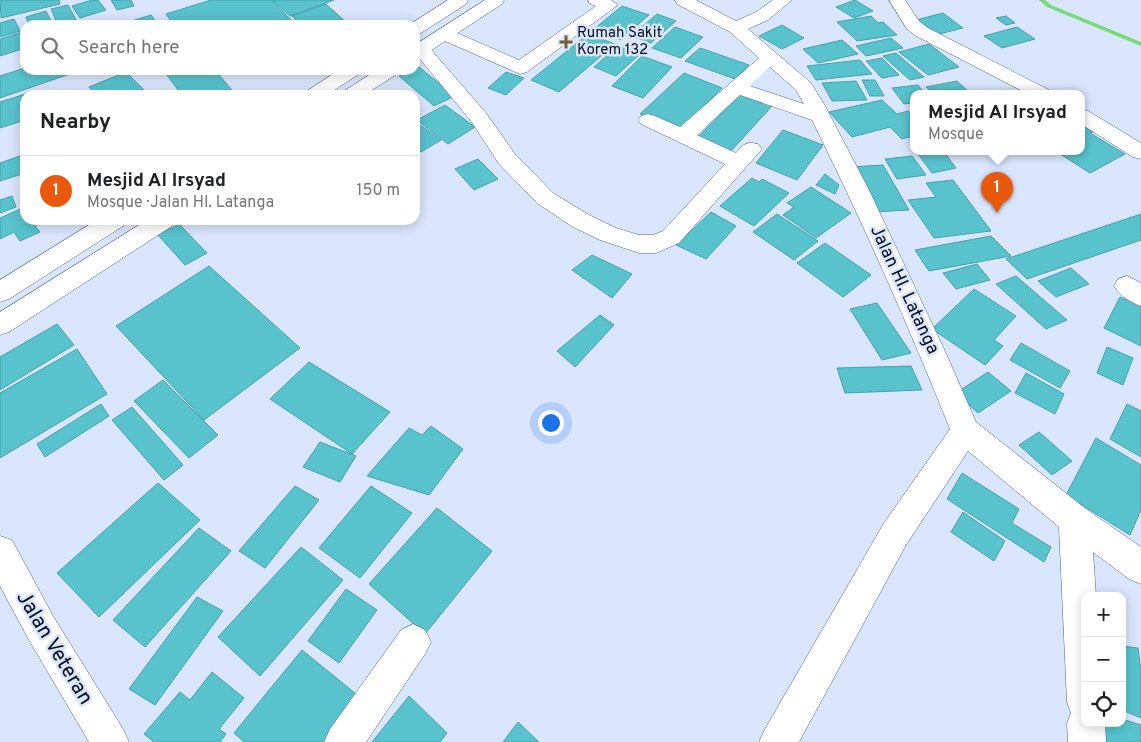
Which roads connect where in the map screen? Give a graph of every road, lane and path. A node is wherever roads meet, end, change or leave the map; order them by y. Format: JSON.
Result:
{"nodes":[{"id":1,"x":457,"y":0,"type":"edge"},
{"id":2,"x":496,"y":0,"type":"edge"},
{"id":3,"x":596,"y":0,"type":"edge"},
{"id":4,"x":684,"y":0,"type":"edge"},
{"id":5,"x":784,"y":0,"type":"edge"},
{"id":6,"x":897,"y":0,"type":"edge"},
{"id":7,"x":420,"y":25,"type":"edge"},
{"id":8,"x":736,"y":28,"type":"junction"},
{"id":9,"x":444,"y":34,"type":"junction"},
{"id":10,"x":420,"y":50,"type":"edge"},
{"id":11,"x":420,"y":53,"type":"edge"},
{"id":12,"x":771,"y":57,"type":"junction"},
{"id":13,"x":344,"y":75,"type":"edge"},
{"id":14,"x":382,"y":75,"type":"edge"},
{"id":15,"x":738,"y":88,"type":"junction"},
{"id":16,"x":322,"y":90,"type":"edge"},
{"id":17,"x":360,"y":90,"type":"edge"},
{"id":18,"x":1034,"y":90,"type":"edge"},
{"id":19,"x":820,"y":116,"type":"junction"},
{"id":20,"x":1085,"y":117,"type":"edge"},
{"id":21,"x":648,"y":120,"type":"dead end"},
{"id":22,"x":683,"y":136,"type":"junction"},
{"id":23,"x":1141,"y":152,"type":"edge"},
{"id":24,"x":107,"y":225,"type":"edge"},
{"id":25,"x":156,"y":225,"type":"edge"},
{"id":26,"x":0,"y":292,"type":"edge"},
{"id":27,"x":0,"y":325,"type":"edge"},
{"id":28,"x":965,"y":431,"type":"junction"},
{"id":29,"x":1075,"y":520,"type":"junction"},
{"id":30,"x":0,"y":552,"type":"edge"},
{"id":31,"x":1141,"y":567,"type":"edge"},
{"id":32,"x":414,"y":642,"type":"dead end"},
{"id":33,"x":1084,"y":682,"type":"edge"},
{"id":34,"x":1086,"y":727,"type":"edge"},
{"id":35,"x":110,"y":742,"type":"edge"},
{"id":36,"x":343,"y":742,"type":"edge"},
{"id":37,"x":778,"y":742,"type":"edge"},
{"id":38,"x":1087,"y":742,"type":"edge"}],
"edges":[{"from":1,"to":7,"type":"street"},
{"from":2,"to":9,"type":"street"},
{"from":3,"to":9,"type":"street"},
{"from":4,"to":8,"type":"street","name":"Jalan HI. Latanga"},
{"from":5,"to":8,"type":"street"},
{"from":6,"to":18,"type":"street"},
{"from":8,"to":12,"type":"street","name":"Jalan HI. Latanga"},
{"from":9,"to":10,"type":"street"},
{"from":11,"to":22,"type":"street"},
{"from":12,"to":15,"type":"street"},
{"from":12,"to":19,"type":"street","name":"Jalan HI. Latanga"},
{"from":13,"to":16,"type":"street"},
{"from":14,"to":17,"type":"street"},
{"from":15,"to":19,"type":"street"},
{"from":15,"to":22,"type":"street"},
{"from":19,"to":28,"type":"street","name":"Jalan HI. Latanga"},
{"from":20,"to":23,"type":"street"},
{"from":21,"to":22,"type":"street"},
{"from":24,"to":26,"type":"street"},
{"from":25,"to":27,"type":"street"},
{"from":28,"to":29,"type":"street","name":"Jalan HI. Latanga"},
{"from":28,"to":37,"type":"street"},
{"from":29,"to":31,"type":"street","name":"Jalan HI. Latanga"},
{"from":29,"to":33,"type":"street"},
{"from":30,"to":35,"type":"street","name":"Jalan Veteran"},
{"from":32,"to":36,"type":"street"},
{"from":34,"to":38,"type":"street"}]}
